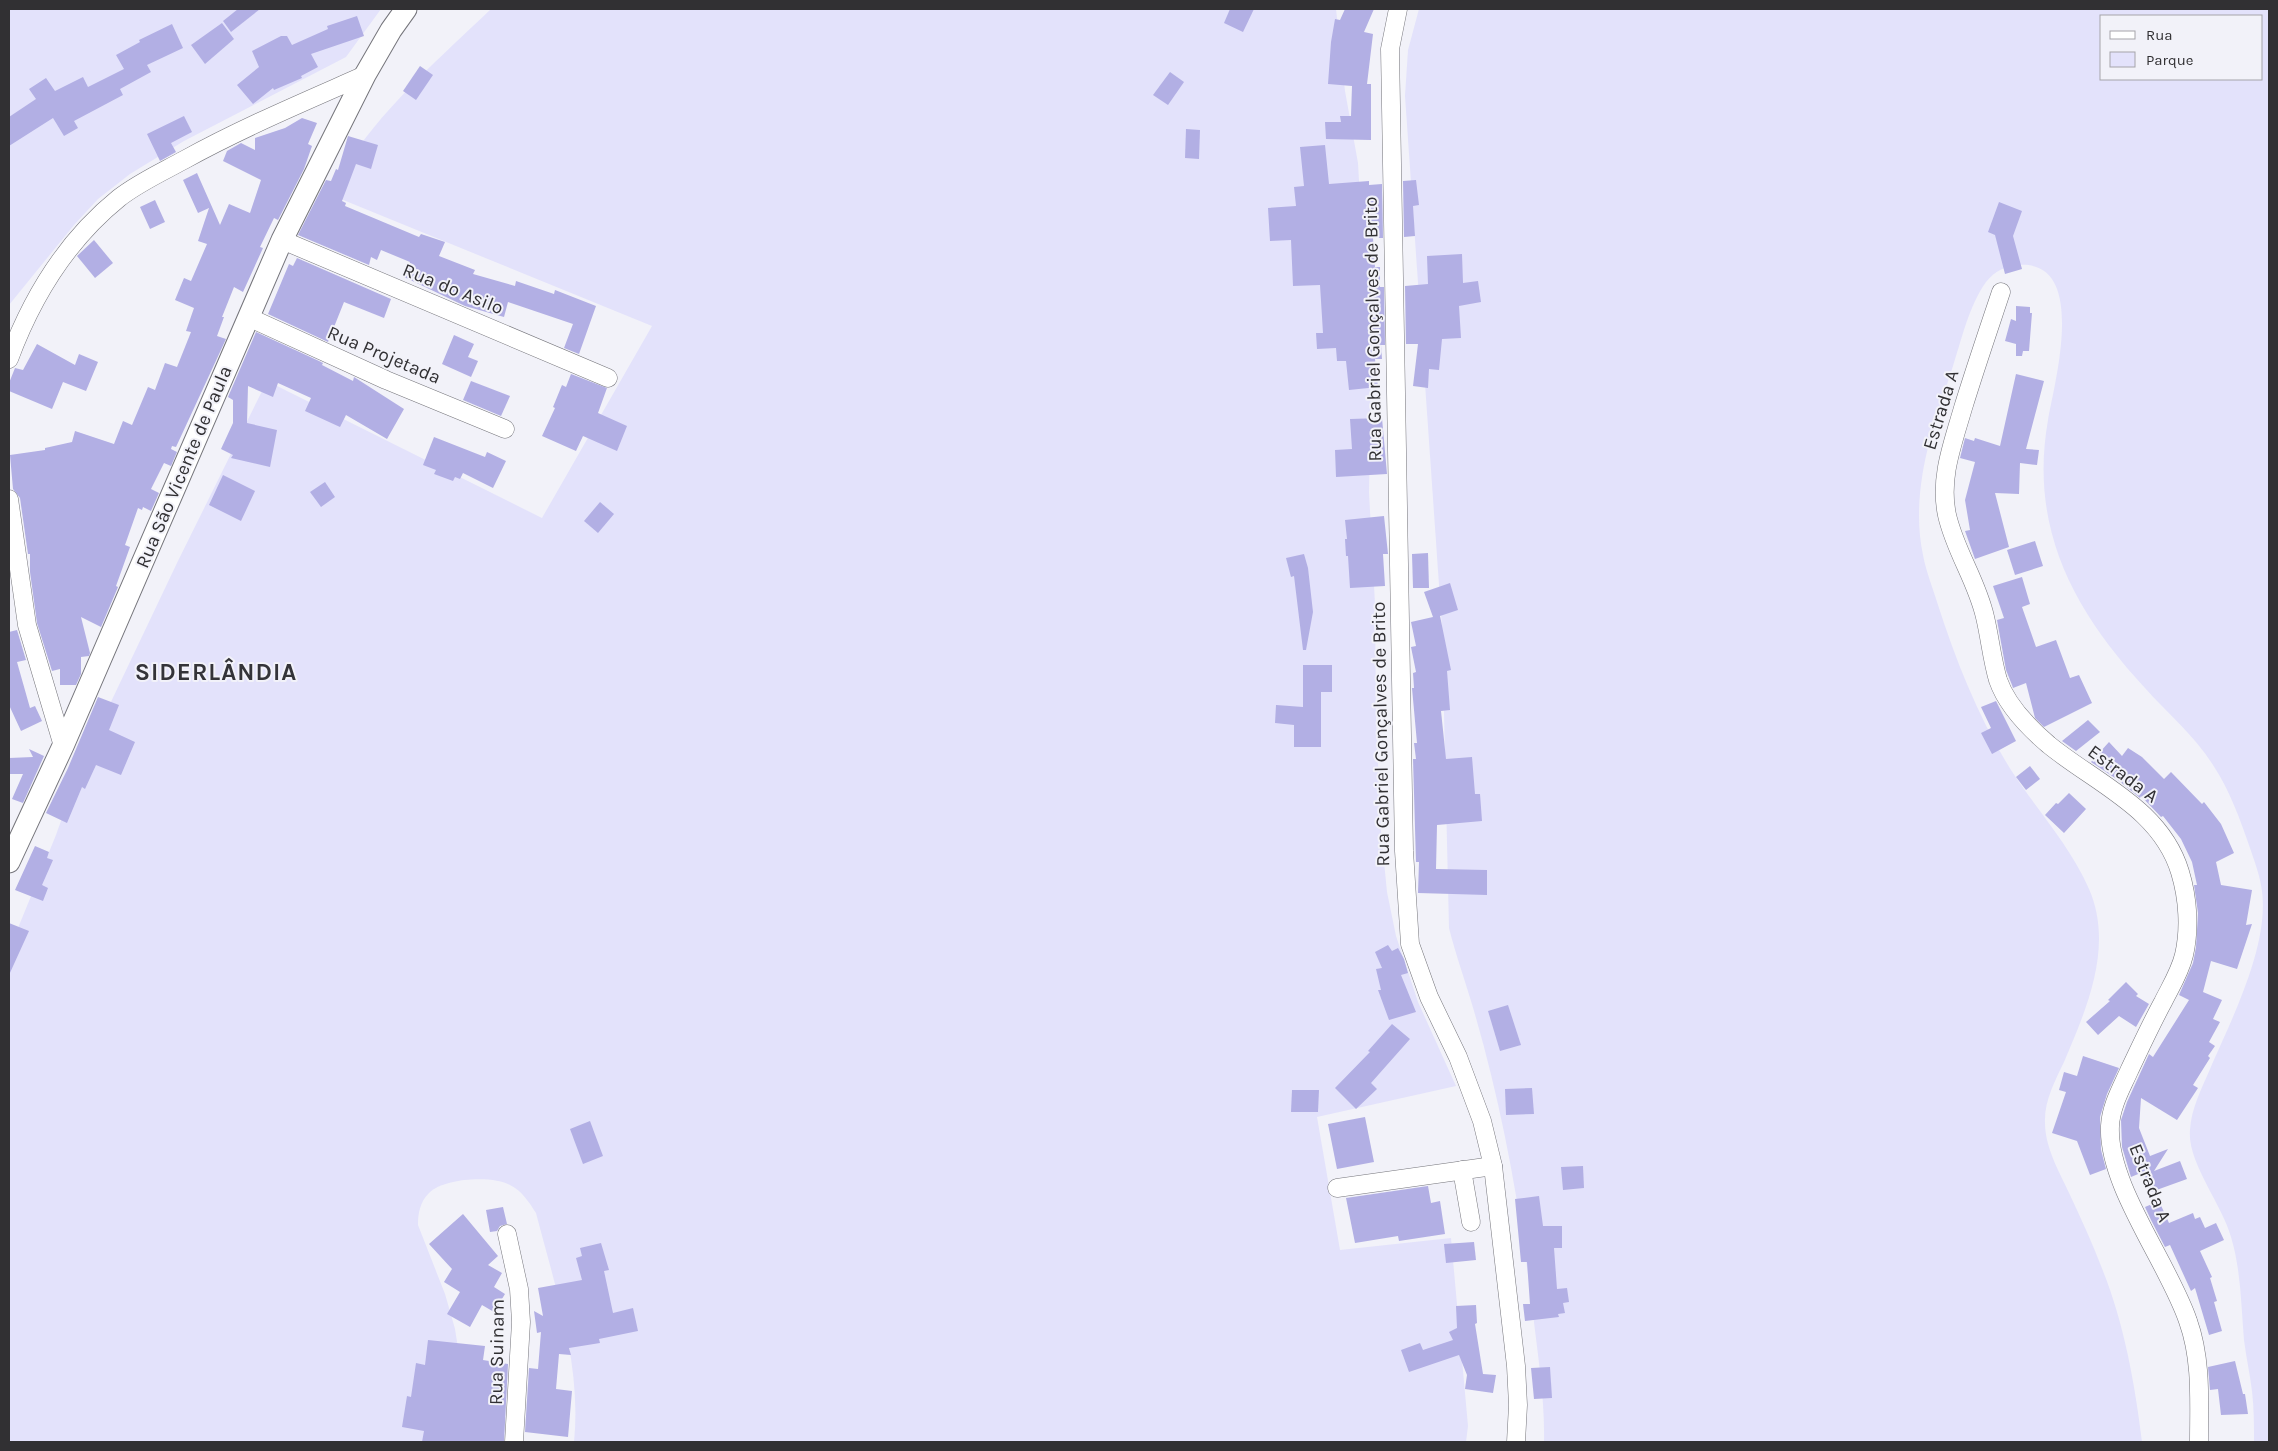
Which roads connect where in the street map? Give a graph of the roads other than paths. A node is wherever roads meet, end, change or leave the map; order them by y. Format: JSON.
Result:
{"nodes":[{"id":1,"x":406,"y":9,"type":"edge"},
{"id":2,"x":1398,"y":9,"type":"edge"},
{"id":3,"x":365,"y":75,"type":"junction"},
{"id":4,"x":282,"y":240,"type":"junction"},
{"id":5,"x":2001,"y":292,"type":"dead end"},
{"id":6,"x":248,"y":317,"type":"junction"},
{"id":7,"x":9,"y":359,"type":"edge"},
{"id":8,"x":608,"y":378,"type":"dead end"},
{"id":9,"x":504,"y":428,"type":"dead end"},
{"id":10,"x":9,"y":499,"type":"edge"},
{"id":11,"x":63,"y":746,"type":"junction"},
{"id":12,"x":9,"y":862,"type":"edge"},
{"id":13,"x":1493,"y":1166,"type":"junction"},
{"id":14,"x":1462,"y":1170,"type":"junction"},
{"id":15,"x":1337,"y":1188,"type":"dead end"},
{"id":16,"x":1471,"y":1222,"type":"dead end"},
{"id":17,"x":507,"y":1234,"type":"dead end"},
{"id":18,"x":514,"y":1442,"type":"edge"},
{"id":19,"x":1516,"y":1442,"type":"edge"},
{"id":20,"x":2199,"y":1442,"type":"edge"}],
"edges":[{"from":1,"to":3,"type":"street","name":"Rua São Vicente de Paula"},
{"from":2,"to":13,"type":"street","name":"Rua Gabriel Gonçalves de Brito"},
{"from":3,"to":4,"type":"street","name":"Rua São Vicente de Paula"},
{"from":3,"to":7,"type":"street"},
{"from":4,"to":6,"type":"street","name":"Rua São Vicente de Paula"},
{"from":4,"to":8,"type":"street","name":"Rua do Asilo"},
{"from":5,"to":20,"type":"street","name":"Estrada A"},
{"from":6,"to":9,"type":"street","name":"Rua Projetada"},
{"from":6,"to":11,"type":"street","name":"Rua São Vicente de Paula"},
{"from":10,"to":11,"type":"street"},
{"from":11,"to":12,"type":"street","name":"Rua São Vicente de Paula"},
{"from":13,"to":14,"type":"street"},
{"from":13,"to":19,"type":"street","name":"Rua Gabriel Gonçalves de Brito"},
{"from":14,"to":15,"type":"street"},
{"from":14,"to":16,"type":"street"},
{"from":17,"to":18,"type":"street","name":"Rua Suinam"}]}
